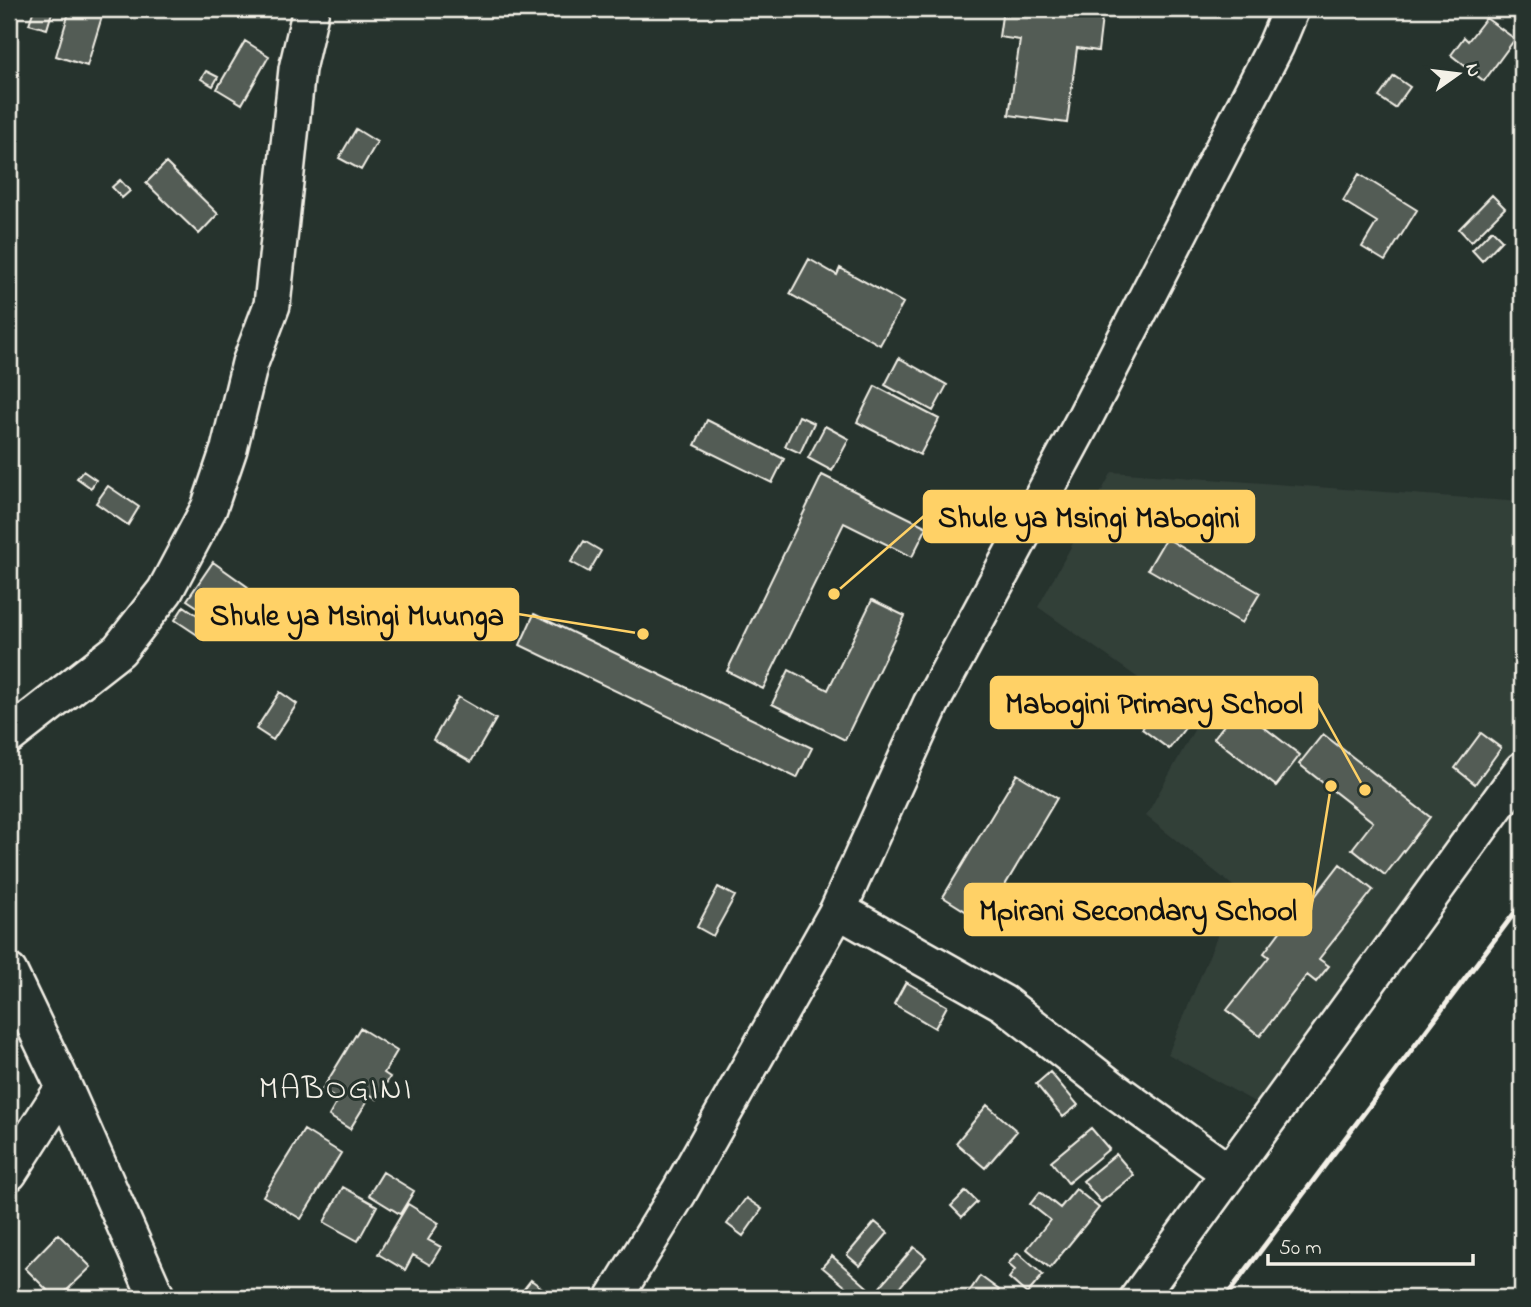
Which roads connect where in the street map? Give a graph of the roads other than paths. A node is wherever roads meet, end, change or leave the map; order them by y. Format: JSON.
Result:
{"nodes":[{"id":1,"x":311,"y":9,"type":"edge"},
{"id":2,"x":1291,"y":9,"type":"edge"},
{"id":3,"x":9,"y":736,"type":"edge"},
{"id":4,"x":1522,"y":770,"type":"edge"},
{"id":5,"x":838,"y":910,"type":"junction"},
{"id":6,"x":9,"y":972,"type":"edge"},
{"id":7,"x":64,"y":1087,"type":"junction"},
{"id":8,"x":1228,"y":1172,"type":"junction"},
{"id":9,"x":9,"y":1173,"type":"edge"},
{"id":10,"x":157,"y":1298,"type":"edge"},
{"id":11,"x":614,"y":1298,"type":"edge"},
{"id":12,"x":1138,"y":1298,"type":"edge"}],
"edges":[{"from":1,"to":3,"type":"street"},
{"from":2,"to":5,"type":"street"},
{"from":4,"to":8,"type":"street"},
{"from":5,"to":8,"type":"street"},
{"from":5,"to":11,"type":"street"},
{"from":6,"to":7,"type":"street"},
{"from":7,"to":9,"type":"street"},
{"from":7,"to":10,"type":"street"},
{"from":8,"to":12,"type":"street"}]}
